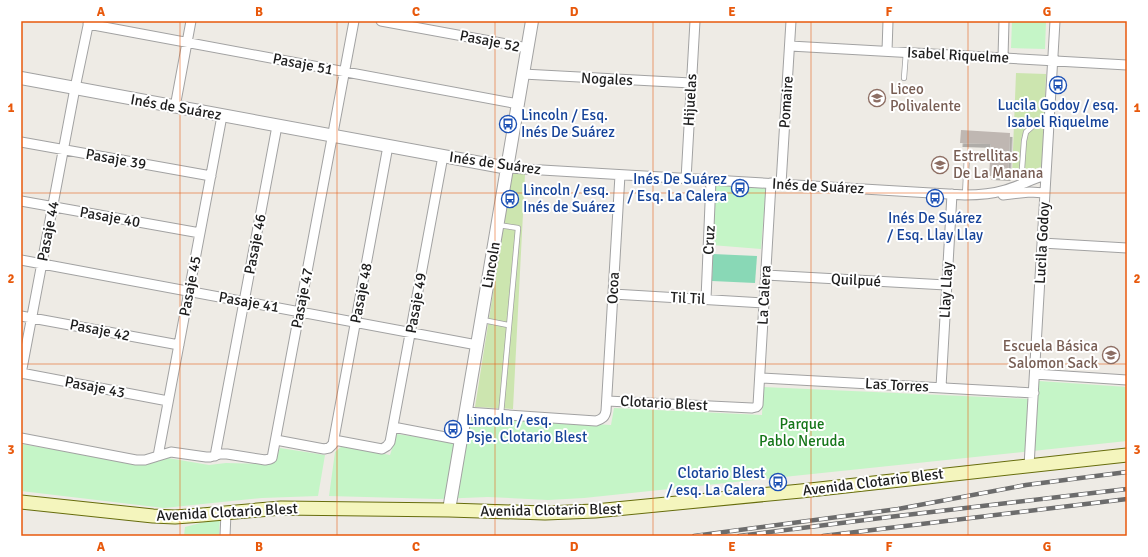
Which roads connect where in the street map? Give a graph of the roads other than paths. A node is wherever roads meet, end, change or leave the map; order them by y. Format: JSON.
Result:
{"nodes":[{"id":1,"x":191,"y":21,"type":"edge"},
{"id":2,"x":354,"y":21,"type":"edge"},
{"id":3,"x":381,"y":21,"type":"edge"},
{"id":4,"x":532,"y":21,"type":"edge"},
{"id":5,"x":695,"y":21,"type":"edge"},
{"id":6,"x":791,"y":21,"type":"edge"},
{"id":7,"x":888,"y":21,"type":"edge"},
{"id":8,"x":1004,"y":21,"type":"edge"},
{"id":9,"x":1055,"y":21,"type":"edge"},
{"id":10,"x":89,"y":22,"type":"edge"},
{"id":11,"x":187,"y":42,"type":"junction"},
{"id":12,"x":790,"y":46,"type":"junction"},
{"id":13,"x":528,"y":48,"type":"junction"},
{"id":14,"x":886,"y":51,"type":"junction"},
{"id":15,"x":906,"y":52,"type":"junction"},
{"id":16,"x":1003,"y":57,"type":"junction"},
{"id":17,"x":1053,"y":60,"type":"junction"},
{"id":18,"x":1127,"y":65,"type":"edge"},
{"id":19,"x":345,"y":72,"type":"junction"},
{"id":20,"x":523,"y":74,"type":"junction"},
{"id":21,"x":21,"y":78,"type":"edge"},
{"id":22,"x":904,"y":78,"type":"dead end"},
{"id":23,"x":691,"y":83,"type":"junction"},
{"id":24,"x":75,"y":88,"type":"junction"},
{"id":25,"x":518,"y":104,"type":"junction"},
{"id":26,"x":175,"y":107,"type":"junction"},
{"id":27,"x":222,"y":116,"type":"junction"},
{"id":28,"x":1049,"y":120,"type":"junction"},
{"id":29,"x":278,"y":126,"type":"junction"},
{"id":30,"x":333,"y":136,"type":"junction"},
{"id":31,"x":21,"y":142,"type":"edge"},
{"id":32,"x":388,"y":146,"type":"junction"},
{"id":33,"x":63,"y":150,"type":"junction"},
{"id":34,"x":967,"y":155,"type":"dead end"},
{"id":35,"x":443,"y":156,"type":"junction"},
{"id":36,"x":508,"y":168,"type":"junction"},
{"id":37,"x":620,"y":175,"type":"junction"},
{"id":38,"x":1046,"y":175,"type":"junction"},
{"id":39,"x":211,"y":176,"type":"junction"},
{"id":40,"x":686,"y":178,"type":"junction"},
{"id":41,"x":711,"y":180,"type":"junction"},
{"id":42,"x":771,"y":183,"type":"junction"},
{"id":43,"x":781,"y":184,"type":"junction"},
{"id":44,"x":1021,"y":184,"type":"junction"},
{"id":45,"x":1045,"y":193,"type":"junction"},
{"id":46,"x":952,"y":194,"type":"junction"},
{"id":47,"x":964,"y":195,"type":"junction"},
{"id":48,"x":975,"y":195,"type":"junction"},
{"id":49,"x":21,"y":201,"type":"edge"},
{"id":50,"x":53,"y":206,"type":"junction"},
{"id":51,"x":498,"y":224,"type":"junction"},
{"id":52,"x":200,"y":233,"type":"junction"},
{"id":53,"x":1042,"y":243,"type":"junction"},
{"id":54,"x":1127,"y":248,"type":"edge"},
{"id":55,"x":21,"y":260,"type":"edge"},
{"id":56,"x":42,"y":264,"type":"junction"},
{"id":57,"x":766,"y":275,"type":"junction"},
{"id":58,"x":946,"y":285,"type":"junction"},
{"id":59,"x":189,"y":291,"type":"junction"},
{"id":60,"x":613,"y":294,"type":"junction"},
{"id":61,"x":706,"y":299,"type":"junction"},
{"id":62,"x":244,"y":302,"type":"junction"},
{"id":63,"x":764,"y":303,"type":"junction"},
{"id":64,"x":300,"y":312,"type":"junction"},
{"id":65,"x":21,"y":316,"type":"edge"},
{"id":66,"x":32,"y":318,"type":"junction"},
{"id":67,"x":482,"y":320,"type":"junction"},
{"id":68,"x":356,"y":322,"type":"junction"},
{"id":69,"x":508,"y":325,"type":"junction"},
{"id":70,"x":411,"y":332,"type":"junction"},
{"id":71,"x":179,"y":345,"type":"junction"},
{"id":72,"x":477,"y":345,"type":"junction"},
{"id":73,"x":21,"y":374,"type":"edge"},
{"id":74,"x":1035,"y":374,"type":"junction"},
{"id":75,"x":760,"y":378,"type":"junction"},
{"id":76,"x":1127,"y":380,"type":"edge"},
{"id":77,"x":940,"y":388,"type":"junction"},
{"id":78,"x":1034,"y":393,"type":"junction"},
{"id":79,"x":168,"y":400,"type":"junction"},
{"id":80,"x":607,"y":401,"type":"junction"},
{"id":81,"x":756,"y":407,"type":"joint"},
{"id":82,"x":466,"y":412,"type":"junction"},
{"id":83,"x":501,"y":414,"type":"junction"},
{"id":84,"x":393,"y":427,"type":"junction"},
{"id":85,"x":21,"y":438,"type":"edge"},
{"id":86,"x":276,"y":440,"type":"junction"},
{"id":87,"x":334,"y":440,"type":"junction"},
{"id":88,"x":461,"y":440,"type":"junction"},
{"id":89,"x":1127,"y":455,"type":"edge"},
{"id":90,"x":158,"y":456,"type":"junction"},
{"id":91,"x":215,"y":456,"type":"junction"},
{"id":92,"x":1029,"y":466,"type":"junction"},
{"id":93,"x":21,"y":502,"type":"edge"},
{"id":94,"x":450,"y":510,"type":"junction"},
{"id":95,"x":226,"y":513,"type":"junction"},
{"id":96,"x":225,"y":536,"type":"edge"}],
"edges":[{"from":1,"to":11,"type":"street"},
{"from":2,"to":19,"type":"street","name":"Pasaje 47"},
{"from":3,"to":13,"type":"street","name":"Pasaje 52"},
{"from":4,"to":13,"type":"street","name":"Lincoln"},
{"from":5,"to":23,"type":"street","name":"Hijuelas"},
{"from":6,"to":12,"type":"street","name":"Pomaire"},
{"from":7,"to":14,"type":"street"},
{"from":8,"to":16,"type":"street"},
{"from":9,"to":17,"type":"street","name":"Lucila Godoy"},
{"from":10,"to":11,"type":"street","name":"Pasaje 51"},
{"from":10,"to":24,"type":"street","name":"Pasaje 44"},
{"from":11,"to":19,"type":"street","name":"Pasaje 51"},
{"from":11,"to":26,"type":"street"},
{"from":12,"to":14,"type":"street","name":"Isabel Riquelme"},
{"from":12,"to":43,"type":"street","name":"Pomaire"},
{"from":13,"to":20,"type":"street","name":"Lincoln"},
{"from":14,"to":15,"type":"street","name":"Isabel Riquelme"},
{"from":15,"to":16,"type":"street","name":"Isabel Riquelme"},
{"from":15,"to":22,"type":"lane"},
{"from":16,"to":17,"type":"street","name":"Isabel Riquelme"},
{"from":17,"to":18,"type":"street","name":"Isabel Riquelme"},
{"from":17,"to":28,"type":"street","name":"Lucila Godoy"},
{"from":19,"to":25,"type":"street","name":"Pasaje 51"},
{"from":19,"to":30,"type":"street","name":"Pasaje 47"},
{"from":20,"to":23,"type":"street","name":"Nogales"},
{"from":20,"to":25,"type":"street","name":"Lincoln"},
{"from":21,"to":24,"type":"street","name":"Inés de Suárez"},
{"from":23,"to":40,"type":"street","name":"Hijuelas"},
{"from":24,"to":26,"type":"street","name":"Inés de Suárez"},
{"from":24,"to":33,"type":"street","name":"Pasaje 44"},
{"from":25,"to":36,"type":"street","name":"Lincoln"},
{"from":26,"to":27,"type":"street","name":"Inés de Suárez"},
{"from":27,"to":29,"type":"street","name":"Inés de Suárez"},
{"from":27,"to":39,"type":"street","name":"Pasaje 45"},
{"from":28,"to":38,"type":"street","name":"Lucila Godoy"},
{"from":28,"to":44,"type":"lane"},
{"from":29,"to":30,"type":"street","name":"Inés de Suárez"},
{"from":29,"to":62,"type":"street","name":"Pasaje 46"},
{"from":30,"to":32,"type":"street","name":"Inés de Suárez"},
{"from":30,"to":64,"type":"street","name":"Pasaje 47"},
{"from":31,"to":33,"type":"street","name":"Pasaje 39"},
{"from":32,"to":35,"type":"street","name":"Inés de Suárez"},
{"from":32,"to":68,"type":"street","name":"Pasaje 48"},
{"from":33,"to":39,"type":"street","name":"Pasaje 39"},
{"from":33,"to":50,"type":"street","name":"Pasaje 44"},
{"from":34,"to":47,"type":"lane"},
{"from":35,"to":36,"type":"street","name":"Inés de Suárez"},
{"from":35,"to":70,"type":"street","name":"Pasaje 49"},
{"from":36,"to":37,"type":"street","name":"Inés de Suárez"},
{"from":36,"to":51,"type":"street","name":"Lincoln"},
{"from":37,"to":40,"type":"street","name":"Inés de Suárez"},
{"from":37,"to":60,"type":"street","name":"Ocoa"},
{"from":38,"to":44,"type":"street","name":"Inés de Suárez"},
{"from":38,"to":45,"type":"street","name":"Lucila Godoy"},
{"from":39,"to":52,"type":"street","name":"Pasaje 45"},
{"from":40,"to":41,"type":"street","name":"Inés de Suárez"},
{"from":41,"to":42,"type":"street","name":"Inés de Suárez"},
{"from":41,"to":61,"type":"street","name":"Cruz"},
{"from":42,"to":43,"type":"street","name":"Inés de Suárez"},
{"from":42,"to":57,"type":"street","name":"La Calera"},
{"from":43,"to":46,"type":"street","name":"Inés de Suárez"},
{"from":44,"to":48,"type":"street","name":"Inés de Suárez"},
{"from":45,"to":48,"type":"street","name":"Inés de Suárez"},
{"from":45,"to":53,"type":"street","name":"Lucila Godoy"},
{"from":46,"to":47,"type":"street","name":"Inés de Suárez"},
{"from":46,"to":58,"type":"street","name":"Llay Llay"},
{"from":47,"to":48,"type":"street","name":"Inés de Suárez"},
{"from":49,"to":50,"type":"street","name":"Pasaje 40"},
{"from":50,"to":52,"type":"street","name":"Pasaje 40"},
{"from":50,"to":56,"type":"street","name":"Pasaje 44"},
{"from":51,"to":67,"type":"street","name":"Lincoln"},
{"from":51,"to":69,"type":"lane"},
{"from":52,"to":59,"type":"street","name":"Pasaje 45"},
{"from":53,"to":54,"type":"street"},
{"from":53,"to":74,"type":"street","name":"Lucila Godoy"},
{"from":55,"to":56,"type":"street","name":"Pasaje 41"},
{"from":56,"to":59,"type":"street","name":"Pasaje 41"},
{"from":56,"to":66,"type":"street","name":"Pasaje 44"},
{"from":57,"to":58,"type":"street","name":"Quilpué"},
{"from":57,"to":63,"type":"street","name":"La Calera"},
{"from":58,"to":77,"type":"street","name":"Llay Llay"},
{"from":59,"to":62,"type":"street","name":"Pasaje 41"},
{"from":59,"to":71,"type":"street","name":"Pasaje 45"},
{"from":60,"to":61,"type":"street","name":"Til Til"},
{"from":60,"to":80,"type":"street","name":"Ocoa"},
{"from":61,"to":63,"type":"street","name":"Til Til"},
{"from":62,"to":64,"type":"street","name":"Pasaje 41"},
{"from":62,"to":91,"type":"street","name":"Pasaje 46"},
{"from":63,"to":75,"type":"street","name":"La Calera"},
{"from":64,"to":68,"type":"street","name":"Pasaje 41"},
{"from":64,"to":86,"type":"street","name":"Pasaje 47"},
{"from":65,"to":66,"type":"street","name":"Pasaje 42"},
{"from":66,"to":71,"type":"street","name":"Pasaje 42"},
{"from":66,"to":73,"type":"street","name":"Pasaje 44"},
{"from":67,"to":69,"type":"lane"},
{"from":67,"to":72,"type":"street","name":"Lincoln"},
{"from":68,"to":70,"type":"street","name":"Pasaje 41"},
{"from":68,"to":87,"type":"street","name":"Pasaje 48"},
{"from":69,"to":83,"type":"lane"},
{"from":70,"to":72,"type":"street","name":"Pasaje 41"},
{"from":70,"to":84,"type":"street","name":"Pasaje 49"},
{"from":71,"to":79,"type":"street","name":"Pasaje 45"},
{"from":72,"to":82,"type":"street","name":"Lincoln"},
{"from":73,"to":79,"type":"street","name":"Pasaje 43"},
{"from":74,"to":76,"type":"street"},
{"from":74,"to":78,"type":"street","name":"Lucila Godoy"},
{"from":75,"to":77,"type":"street","name":"Las Torres"},
{"from":75,"to":81,"type":"street","name":"La Calera"},
{"from":77,"to":78,"type":"street","name":"Las Torres"},
{"from":78,"to":92,"type":"street","name":"Lucila Godoy"},
{"from":79,"to":90,"type":"street","name":"Pasaje 45"},
{"from":80,"to":81,"type":"street","name":"Clotario Blest"},
{"from":80,"to":83,"type":"street","name":"Clotario Blest"},
{"from":82,"to":83,"type":"street","name":"Clotario Blest"},
{"from":82,"to":88,"type":"street","name":"Lincoln"},
{"from":84,"to":87,"type":"street","name":"Pasaje 49"},
{"from":84,"to":88,"type":"street"},
{"from":85,"to":90,"type":"street"},
{"from":86,"to":87,"type":"street"},
{"from":86,"to":91,"type":"street","name":"Pasaje 47"},
{"from":88,"to":94,"type":"street","name":"Lincoln"},
{"from":89,"to":92,"type":"main road","name":"Avenida Clotario Blest"},
{"from":90,"to":91,"type":"street"},
{"from":92,"to":94,"type":"main road","name":"Avenida Clotario Blest"},
{"from":93,"to":95,"type":"main road","name":"Avenida Clotario Blest"},
{"from":94,"to":95,"type":"main road","name":"Avenida Clotario Blest"},
{"from":95,"to":96,"type":"street"}]}
